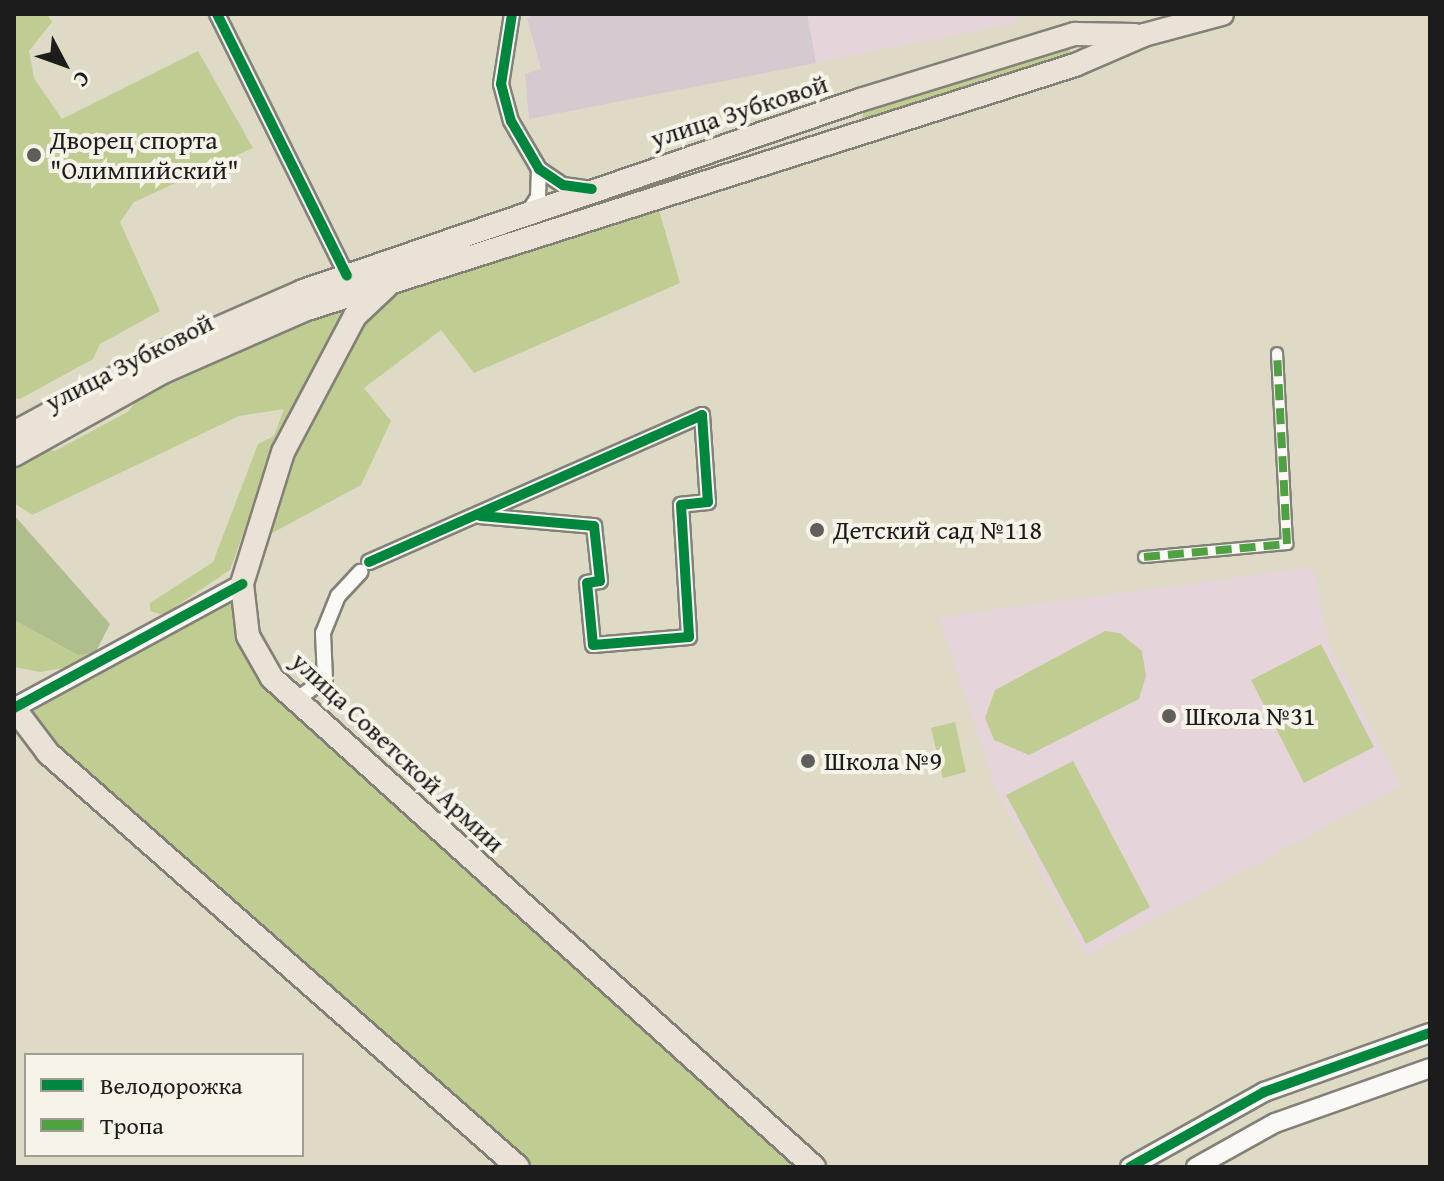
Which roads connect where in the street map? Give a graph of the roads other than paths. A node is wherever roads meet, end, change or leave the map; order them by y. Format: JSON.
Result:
{"nodes":[{"id":1,"x":217,"y":14,"type":"edge"},
{"id":2,"x":512,"y":14,"type":"edge"},
{"id":3,"x":1222,"y":14,"type":"edge"},
{"id":4,"x":1075,"y":34,"type":"junction"},
{"id":5,"x":1144,"y":35,"type":"junction"},
{"id":6,"x":1075,"y":65,"type":"junction"},
{"id":7,"x":860,"y":100,"type":"junction"},
{"id":8,"x":829,"y":110,"type":"junction"},
{"id":9,"x":794,"y":121,"type":"junction"},
{"id":10,"x":870,"y":129,"type":"junction"},
{"id":11,"x":839,"y":141,"type":"junction"},
{"id":12,"x":802,"y":153,"type":"junction"},
{"id":13,"x":539,"y":169,"type":"junction"},
{"id":14,"x":653,"y":169,"type":"junction"},
{"id":15,"x":592,"y":189,"type":"junction"},
{"id":16,"x":657,"y":196,"type":"junction"},
{"id":17,"x":529,"y":211,"type":"junction"},
{"id":18,"x":356,"y":280,"type":"junction"},
{"id":19,"x":393,"y":280,"type":"junction"},
{"id":20,"x":355,"y":316,"type":"junction"},
{"id":21,"x":1277,"y":353,"type":"dead end"},
{"id":22,"x":14,"y":433,"type":"edge"},
{"id":23,"x":14,"y":455,"type":"edge"},
{"id":24,"x":480,"y":516,"type":"junction"},
{"id":25,"x":1144,"y":557,"type":"dead end"},
{"id":26,"x":242,"y":584,"type":"junction"},
{"id":27,"x":296,"y":700,"type":"junction"},
{"id":28,"x":14,"y":708,"type":"edge"},
{"id":29,"x":1430,"y":1033,"type":"edge"},
{"id":30,"x":1430,"y":1068,"type":"edge"},
{"id":31,"x":518,"y":1167,"type":"edge"},
{"id":32,"x":814,"y":1167,"type":"edge"},
{"id":33,"x":1130,"y":1167,"type":"edge"},
{"id":34,"x":1196,"y":1167,"type":"edge"}],
"edges":[{"from":1,"to":18,"type":"street"},
{"from":2,"to":13,"type":"street"},
{"from":3,"to":5,"type":"main road","name":"улица Зубковой"},
{"from":4,"to":5,"type":"main road","name":"улица Зубковой"},
{"from":4,"to":6,"type":"main road"},
{"from":4,"to":7,"type":"main road","name":"улица Зубковой"},
{"from":5,"to":6,"type":"main road","name":"улица Зубковой"},
{"from":6,"to":10,"type":"main road","name":"улица Зубковой"},
{"from":7,"to":8,"type":"main road","name":"улица Зубковой"},
{"from":7,"to":10,"type":"main road"},
{"from":8,"to":9,"type":"main road","name":"улица Зубковой"},
{"from":8,"to":11,"type":"main road"},
{"from":9,"to":12,"type":"main road"},
{"from":9,"to":14,"type":"main road","name":"улица Зубковой"},
{"from":10,"to":11,"type":"main road","name":"улица Зубковой"},
{"from":11,"to":12,"type":"main road","name":"улица Зубковой"},
{"from":12,"to":16,"type":"main road","name":"улица Зубковой"},
{"from":13,"to":15,"type":"street"},
{"from":13,"to":17,"type":"street"},
{"from":14,"to":15,"type":"main road","name":"улица Зубковой"},
{"from":14,"to":16,"type":"main road"},
{"from":15,"to":17,"type":"main road","name":"улица Зубковой"},
{"from":16,"to":19,"type":"main road","name":"улица Зубковой"},
{"from":17,"to":18,"type":"main road","name":"улица Зубковой"},
{"from":18,"to":19,"type":"main road","name":"улица Зубковой"},
{"from":18,"to":20,"type":"main road"},
{"from":18,"to":22,"type":"main road","name":"улица Зубковой"},
{"from":18,"to":23,"type":"main road","name":"улица Зубковой"},
{"from":19,"to":20,"type":"main road","name":"улица Советской Армии"},
{"from":20,"to":26,"type":"main road","name":"улица Советской Армии"},
{"from":21,"to":25,"type":"street"},
{"from":24,"to":24,"type":"street"},
{"from":24,"to":27,"type":"street"},
{"from":26,"to":27,"type":"main road","name":"улица Советской Армии"},
{"from":26,"to":28,"type":"street"},
{"from":27,"to":32,"type":"main road","name":"улица Советской Армии"},
{"from":28,"to":31,"type":"main road"},
{"from":29,"to":33,"type":"street"},
{"from":30,"to":34,"type":"street"}]}
